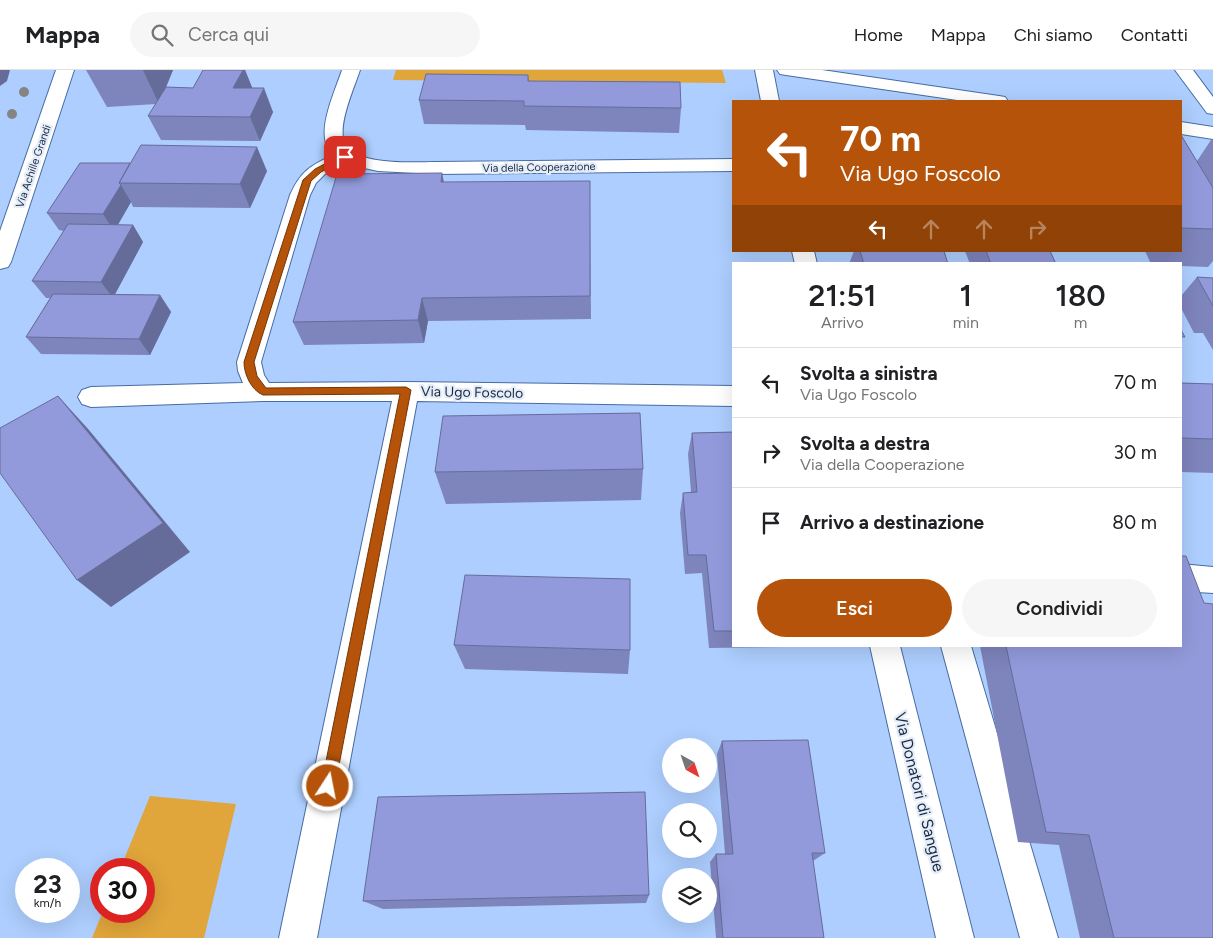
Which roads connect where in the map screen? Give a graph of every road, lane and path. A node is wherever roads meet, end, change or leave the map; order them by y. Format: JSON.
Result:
{"nodes":[{"id":1,"x":65,"y":70,"type":"edge"},
{"id":2,"x":351,"y":70,"type":"edge"},
{"id":3,"x":764,"y":70,"type":"edge"},
{"id":4,"x":786,"y":70,"type":"edge"},
{"id":5,"x":1184,"y":70,"type":"edge"},
{"id":6,"x":770,"y":100,"type":"edge"},
{"id":7,"x":991,"y":100,"type":"edge"},
{"id":8,"x":1213,"y":110,"type":"edge"},
{"id":9,"x":1182,"y":128,"type":"edge"},
{"id":10,"x":1213,"y":133,"type":"edge"},
{"id":11,"x":345,"y":157,"type":"junction"},
{"id":12,"x":732,"y":165,"type":"edge"},
{"id":13,"x":0,"y":262,"type":"edge"},
{"id":14,"x":406,"y":390,"type":"junction"},
{"id":15,"x":263,"y":392,"type":"junction"},
{"id":16,"x":732,"y":396,"type":"edge"},
{"id":17,"x":91,"y":397,"type":"dead end"},
{"id":18,"x":1182,"y":577,"type":"edge"},
{"id":19,"x":1213,"y":580,"type":"edge"},
{"id":20,"x":885,"y":647,"type":"edge"},
{"id":21,"x":956,"y":647,"type":"edge"},
{"id":22,"x":298,"y":938,"type":"edge"},
{"id":23,"x":955,"y":938,"type":"edge"},
{"id":24,"x":1039,"y":938,"type":"edge"}],
"edges":[{"from":1,"to":13,"type":"street","name":"Via Achille Grandi"},
{"from":2,"to":11,"type":"street"},
{"from":3,"to":6,"type":"street"},
{"from":4,"to":7,"type":"street"},
{"from":5,"to":8,"type":"street"},
{"from":9,"to":10,"type":"street"},
{"from":11,"to":12,"type":"street","name":"Via della Cooperazione"},
{"from":11,"to":15,"type":"street"},
{"from":14,"to":15,"type":"street","name":"Via Ugo Foscolo"},
{"from":14,"to":16,"type":"street","name":"Via Ugo Foscolo"},
{"from":14,"to":22,"type":"street"},
{"from":15,"to":17,"type":"street","name":"Via Ugo Foscolo"},
{"from":18,"to":19,"type":"street"},
{"from":20,"to":23,"type":"street","name":"Via Donatori di Sangue"},
{"from":21,"to":24,"type":"street"}]}
